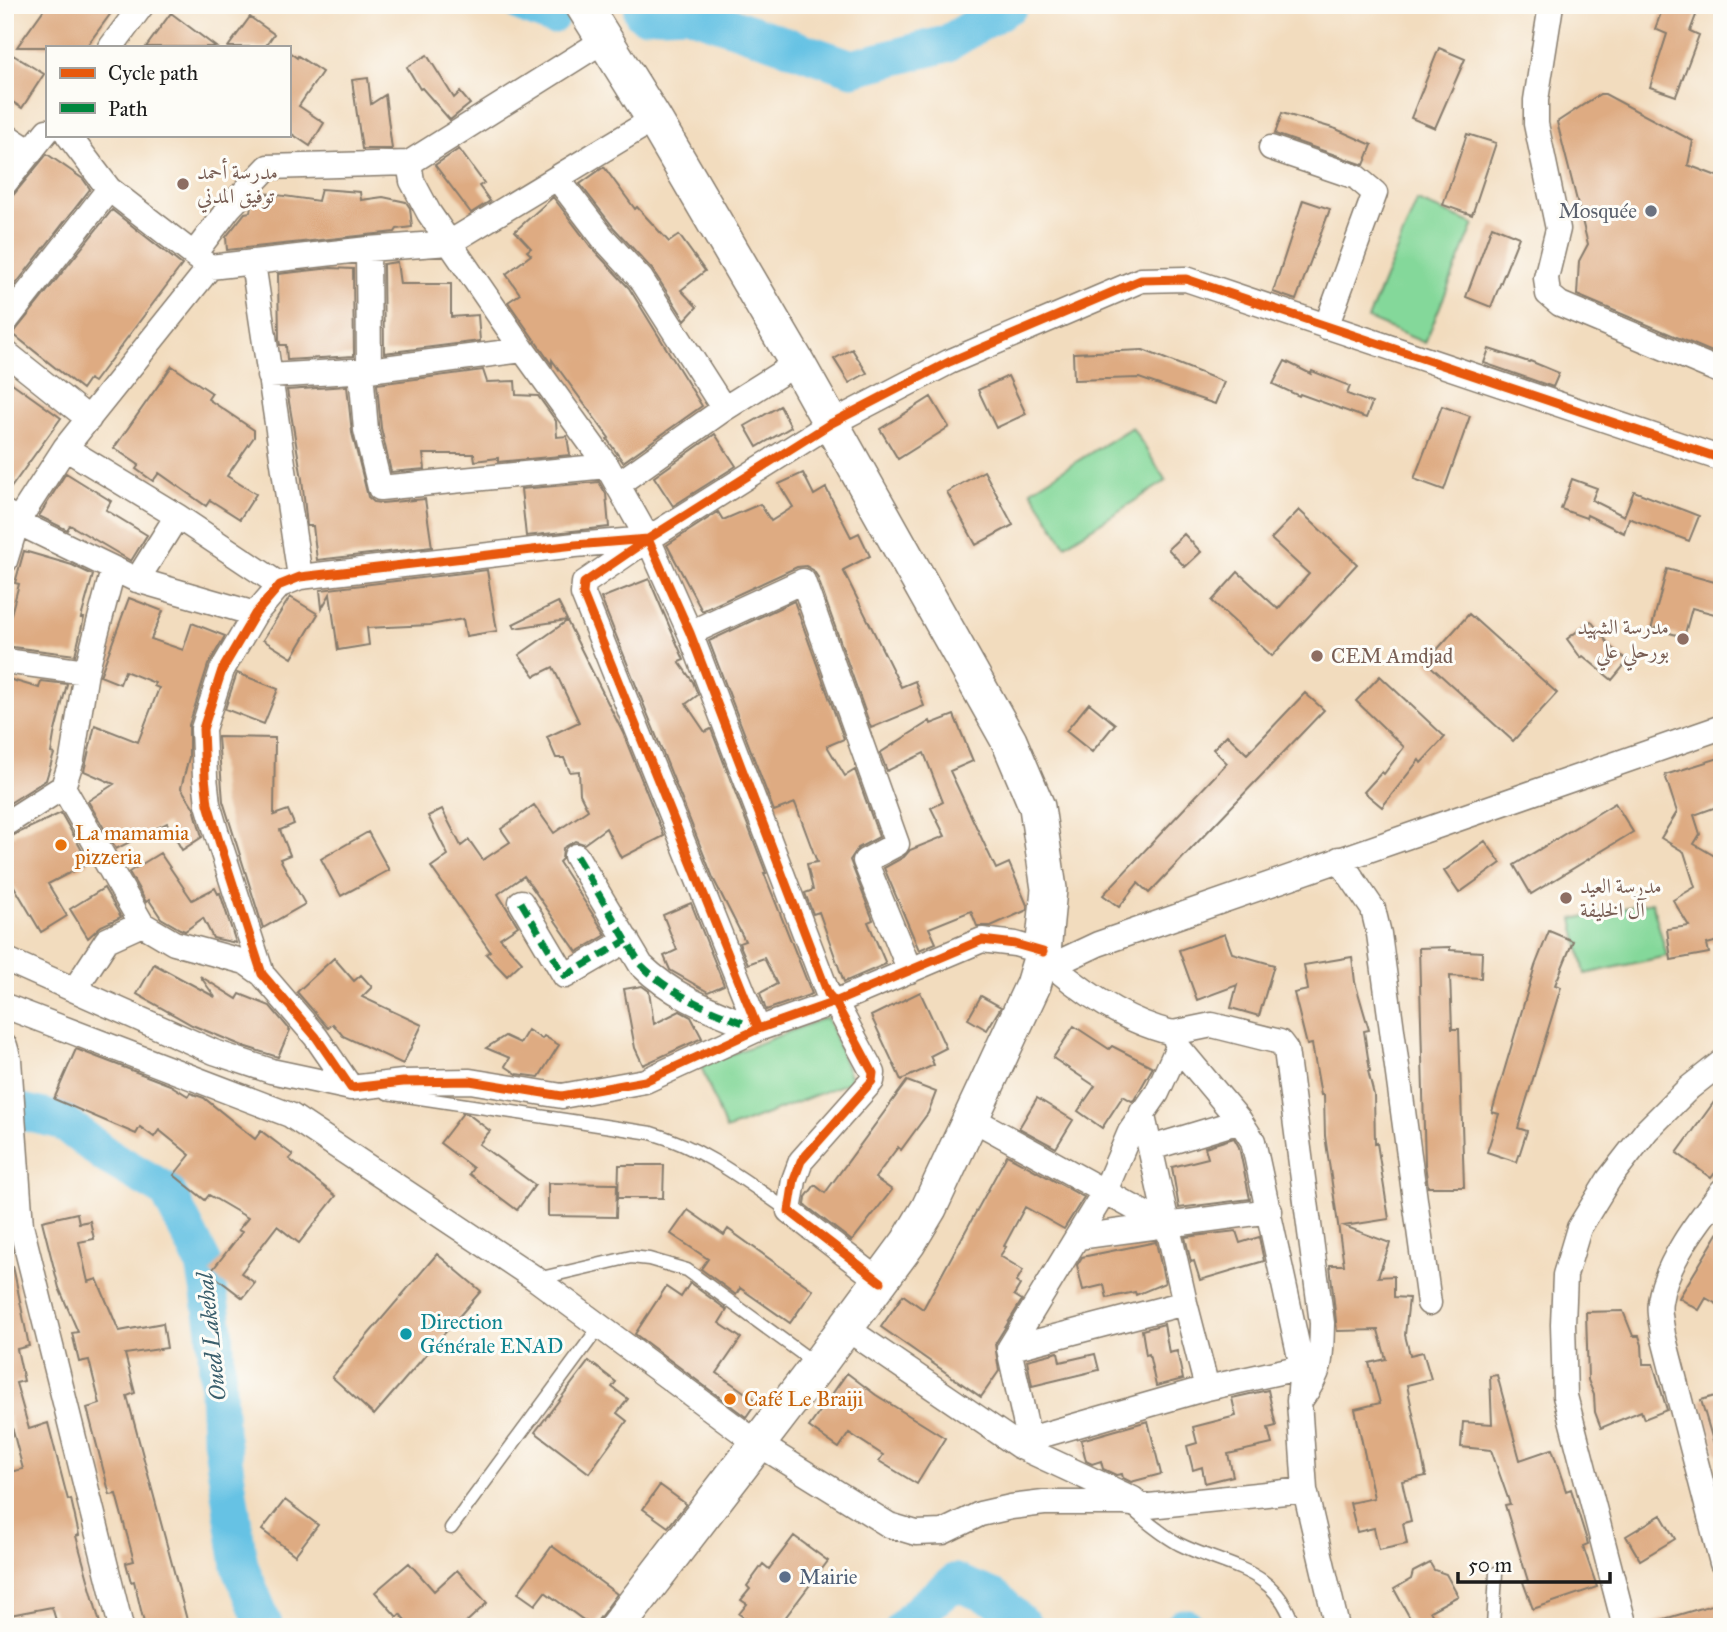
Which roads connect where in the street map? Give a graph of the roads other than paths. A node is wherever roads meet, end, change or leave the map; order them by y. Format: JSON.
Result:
{"nodes":[{"id":1,"x":142,"y":5,"type":"edge"},
{"id":2,"x":583,"y":5,"type":"edge"},
{"id":3,"x":1551,"y":5,"type":"edge"},
{"id":4,"x":606,"y":39,"type":"junction"},
{"id":5,"x":112,"y":46,"type":"edge"},
{"id":6,"x":654,"y":120,"type":"junction"},
{"id":7,"x":46,"y":132,"type":"edge"},
{"id":8,"x":5,"y":135,"type":"edge"},
{"id":9,"x":69,"y":136,"type":"edge"},
{"id":10,"x":1271,"y":148,"type":"dead end"},
{"id":11,"x":31,"y":152,"type":"junction"},
{"id":12,"x":409,"y":163,"type":"junction"},
{"id":13,"x":557,"y":178,"type":"junction"},
{"id":14,"x":5,"y":183,"type":"edge"},
{"id":15,"x":109,"y":189,"type":"junction"},
{"id":16,"x":449,"y":243,"type":"junction"},
{"id":17,"x":368,"y":249,"type":"junction"},
{"id":18,"x":202,"y":261,"type":"junction"},
{"id":19,"x":253,"y":263,"type":"junction"},
{"id":20,"x":5,"y":323,"type":"edge"},
{"id":21,"x":1326,"y":327,"type":"junction"},
{"id":22,"x":523,"y":350,"type":"junction"},
{"id":23,"x":5,"y":352,"type":"edge"},
{"id":24,"x":797,"y":363,"type":"junction"},
{"id":25,"x":365,"y":371,"type":"junction"},
{"id":26,"x":1722,"y":372,"type":"edge"},
{"id":27,"x":269,"y":376,"type":"junction"},
{"id":28,"x":724,"y":409,"type":"junction"},
{"id":29,"x":89,"y":419,"type":"junction"},
{"id":30,"x":830,"y":424,"type":"junction"},
{"id":31,"x":65,"y":449,"type":"junction"},
{"id":32,"x":1722,"y":459,"type":"edge"},
{"id":33,"x":612,"y":475,"type":"junction"},
{"id":34,"x":177,"y":516,"type":"junction"},
{"id":35,"x":11,"y":517,"type":"edge"},
{"id":36,"x":648,"y":539,"type":"junction"},
{"id":37,"x":5,"y":561,"type":"edge"},
{"id":38,"x":114,"y":570,"type":"junction"},
{"id":39,"x":137,"y":580,"type":"junction"},
{"id":40,"x":290,"y":581,"type":"junction"},
{"id":41,"x":255,"y":614,"type":"junction"},
{"id":42,"x":690,"y":633,"type":"junction"},
{"id":43,"x":5,"y":661,"type":"edge"},
{"id":44,"x":86,"y":672,"type":"junction"},
{"id":45,"x":1722,"y":727,"type":"edge"},
{"id":46,"x":63,"y":787,"type":"junction"},
{"id":47,"x":5,"y":824,"type":"edge"},
{"id":48,"x":576,"y":856,"type":"dead end"},
{"id":49,"x":1339,"y":859,"type":"junction"},
{"id":50,"x":521,"y":902,"type":"dead end"},
{"id":51,"x":142,"y":924,"type":"junction"},
{"id":52,"x":627,"y":940,"type":"junction"},
{"id":53,"x":5,"y":959,"type":"edge"},
{"id":54,"x":1045,"y":960,"type":"junction"},
{"id":55,"x":910,"y":971,"type":"junction"},
{"id":56,"x":261,"y":974,"type":"junction"},
{"id":57,"x":75,"y":989,"type":"junction"},
{"id":58,"x":835,"y":1002,"type":"junction"},
{"id":59,"x":5,"y":1006,"type":"edge"},
{"id":60,"x":758,"y":1029,"type":"junction"},
{"id":61,"x":1176,"y":1040,"type":"junction"},
{"id":62,"x":7,"y":1053,"type":"edge"},
{"id":63,"x":1722,"y":1062,"type":"edge"},
{"id":64,"x":352,"y":1088,"type":"junction"},
{"id":65,"x":1142,"y":1112,"type":"junction"},
{"id":66,"x":971,"y":1118,"type":"junction"},
{"id":67,"x":1240,"y":1121,"type":"junction"},
{"id":68,"x":1151,"y":1148,"type":"junction"},
{"id":69,"x":1105,"y":1191,"type":"junction"},
{"id":70,"x":1722,"y":1191,"type":"edge"},
{"id":71,"x":13,"y":1210,"type":"edge"},
{"id":72,"x":789,"y":1210,"type":"junction"},
{"id":73,"x":1270,"y":1210,"type":"junction"},
{"id":74,"x":1167,"y":1226,"type":"junction"},
{"id":75,"x":1078,"y":1237,"type":"junction"},
{"id":76,"x":536,"y":1279,"type":"junction"},
{"id":77,"x":881,"y":1282,"type":"junction"},
{"id":78,"x":1185,"y":1303,"type":"junction"},
{"id":79,"x":1429,"y":1303,"type":"dead end"},
{"id":80,"x":600,"y":1326,"type":"junction"},
{"id":81,"x":846,"y":1328,"type":"junction"},
{"id":82,"x":1009,"y":1349,"type":"junction"},
{"id":83,"x":818,"y":1365,"type":"junction"},
{"id":84,"x":1302,"y":1367,"type":"junction"},
{"id":85,"x":1207,"y":1388,"type":"junction"},
{"id":86,"x":1299,"y":1401,"type":"junction"},
{"id":87,"x":757,"y":1443,"type":"junction"},
{"id":88,"x":1024,"y":1443,"type":"junction"},
{"id":89,"x":1305,"y":1490,"type":"junction"},
{"id":90,"x":1124,"y":1503,"type":"junction"},
{"id":91,"x":1149,"y":1506,"type":"junction"},
{"id":92,"x":451,"y":1528,"type":"dead end"},
{"id":93,"x":1722,"y":1563,"type":"edge"},
{"id":94,"x":1496,"y":1573,"type":"dead end"},
{"id":95,"x":621,"y":1622,"type":"edge"},
{"id":96,"x":121,"y":1627,"type":"edge"},
{"id":97,"x":1294,"y":1627,"type":"edge"},
{"id":98,"x":1336,"y":1627,"type":"edge"},
{"id":99,"x":1493,"y":1627,"type":"edge"},
{"id":100,"x":1625,"y":1627,"type":"edge"}],
"edges":[{"from":1,"to":5,"type":"street"},
{"from":2,"to":4,"type":"main road"},
{"from":3,"to":26,"type":"street"},
{"from":4,"to":6,"type":"main road"},
{"from":4,"to":12,"type":"street"},
{"from":6,"to":13,"type":"street"},
{"from":6,"to":24,"type":"main road"},
{"from":7,"to":11,"type":"street"},
{"from":8,"to":11,"type":"street"},
{"from":9,"to":15,"type":"street"},
{"from":10,"to":21,"type":"street"},
{"from":11,"to":14,"type":"street"},
{"from":12,"to":16,"type":"street"},
{"from":12,"to":18,"type":"street"},
{"from":13,"to":16,"type":"street"},
{"from":13,"to":28,"type":"street"},
{"from":15,"to":18,"type":"street"},
{"from":15,"to":20,"type":"street"},
{"from":16,"to":17,"type":"street"},
{"from":16,"to":22,"type":"street"},
{"from":17,"to":19,"type":"street"},
{"from":17,"to":25,"type":"street"},
{"from":18,"to":19,"type":"street"},
{"from":18,"to":29,"type":"street"},
{"from":19,"to":27,"type":"street"},
{"from":21,"to":30,"type":"street"},
{"from":21,"to":32,"type":"street"},
{"from":22,"to":25,"type":"street"},
{"from":22,"to":33,"type":"street"},
{"from":23,"to":29,"type":"street"},
{"from":24,"to":28,"type":"street"},
{"from":24,"to":30,"type":"main road"},
{"from":25,"to":27,"type":"street"},
{"from":25,"to":33,"type":"street"},
{"from":27,"to":40,"type":"street"},
{"from":28,"to":33,"type":"street"},
{"from":29,"to":31,"type":"street"},
{"from":30,"to":36,"type":"street"},
{"from":30,"to":54,"type":"main road"},
{"from":31,"to":34,"type":"street"},
{"from":31,"to":35,"type":"street"},
{"from":33,"to":36,"type":"street"},
{"from":34,"to":39,"type":"street"},
{"from":34,"to":40,"type":"street"},
{"from":35,"to":37,"type":"street"},
{"from":35,"to":38,"type":"street"},
{"from":36,"to":40,"type":"street"},
{"from":36,"to":42,"type":"street"},
{"from":36,"to":60,"type":"street"},
{"from":38,"to":39,"type":"street"},
{"from":38,"to":44,"type":"street"},
{"from":39,"to":41,"type":"street"},
{"from":40,"to":41,"type":"street"},
{"from":41,"to":56,"type":"street"},
{"from":42,"to":55,"type":"street"},
{"from":42,"to":58,"type":"street"},
{"from":43,"to":44,"type":"street"},
{"from":44,"to":46,"type":"street"},
{"from":45,"to":49,"type":"street"},
{"from":46,"to":47,"type":"street"},
{"from":46,"to":51,"type":"street"},
{"from":48,"to":52,"type":"street"},
{"from":49,"to":54,"type":"street"},
{"from":49,"to":79,"type":"street"},
{"from":50,"to":52,"type":"street"},
{"from":51,"to":56,"type":"street"},
{"from":51,"to":57,"type":"street"},
{"from":52,"to":60,"type":"street"},
{"from":53,"to":57,"type":"street"},
{"from":54,"to":55,"type":"street"},
{"from":54,"to":61,"type":"street"},
{"from":54,"to":66,"type":"main road"},
{"from":55,"to":58,"type":"street"},
{"from":56,"to":64,"type":"street"},
{"from":57,"to":64,"type":"street"},
{"from":58,"to":60,"type":"street"},
{"from":58,"to":72,"type":"street"},
{"from":59,"to":76,"type":"street"},
{"from":60,"to":64,"type":"street"},
{"from":61,"to":65,"type":"street"},
{"from":61,"to":67,"type":"street"},
{"from":61,"to":86,"type":"street"},
{"from":62,"to":71,"type":"street"},
{"from":63,"to":100,"type":"street"},
{"from":64,"to":72,"type":"lane"},
{"from":65,"to":68,"type":"street"},
{"from":65,"to":69,"type":"street"},
{"from":66,"to":69,"type":"street"},
{"from":66,"to":77,"type":"main road"},
{"from":67,"to":68,"type":"street"},
{"from":67,"to":73,"type":"street"},
{"from":68,"to":74,"type":"street"},
{"from":69,"to":74,"type":"street"},
{"from":69,"to":75,"type":"street"},
{"from":70,"to":93,"type":"street"},
{"from":71,"to":96,"type":"street"},
{"from":72,"to":77,"type":"street"},
{"from":73,"to":74,"type":"street"},
{"from":73,"to":84,"type":"street"},
{"from":74,"to":75,"type":"street"},
{"from":74,"to":78,"type":"street"},
{"from":75,"to":82,"type":"street"},
{"from":76,"to":80,"type":"street"},
{"from":76,"to":83,"type":"lane"},
{"from":77,"to":81,"type":"main road"},
{"from":78,"to":82,"type":"street"},
{"from":78,"to":85,"type":"street"},
{"from":80,"to":87,"type":"street"},
{"from":80,"to":92,"type":"lane"},
{"from":81,"to":83,"type":"main road"},
{"from":81,"to":88,"type":"street"},
{"from":82,"to":88,"type":"street"},
{"from":83,"to":87,"type":"main road"},
{"from":84,"to":85,"type":"street"},
{"from":84,"to":86,"type":"street"},
{"from":85,"to":88,"type":"street"},
{"from":86,"to":89,"type":"street"},
{"from":87,"to":90,"type":"street"},
{"from":87,"to":95,"type":"main road"},
{"from":88,"to":91,"type":"street"},
{"from":89,"to":91,"type":"street"},
{"from":89,"to":98,"type":"street"},
{"from":90,"to":91,"type":"street"},
{"from":90,"to":97,"type":"lane"},
{"from":94,"to":99,"type":"lane"}]}
